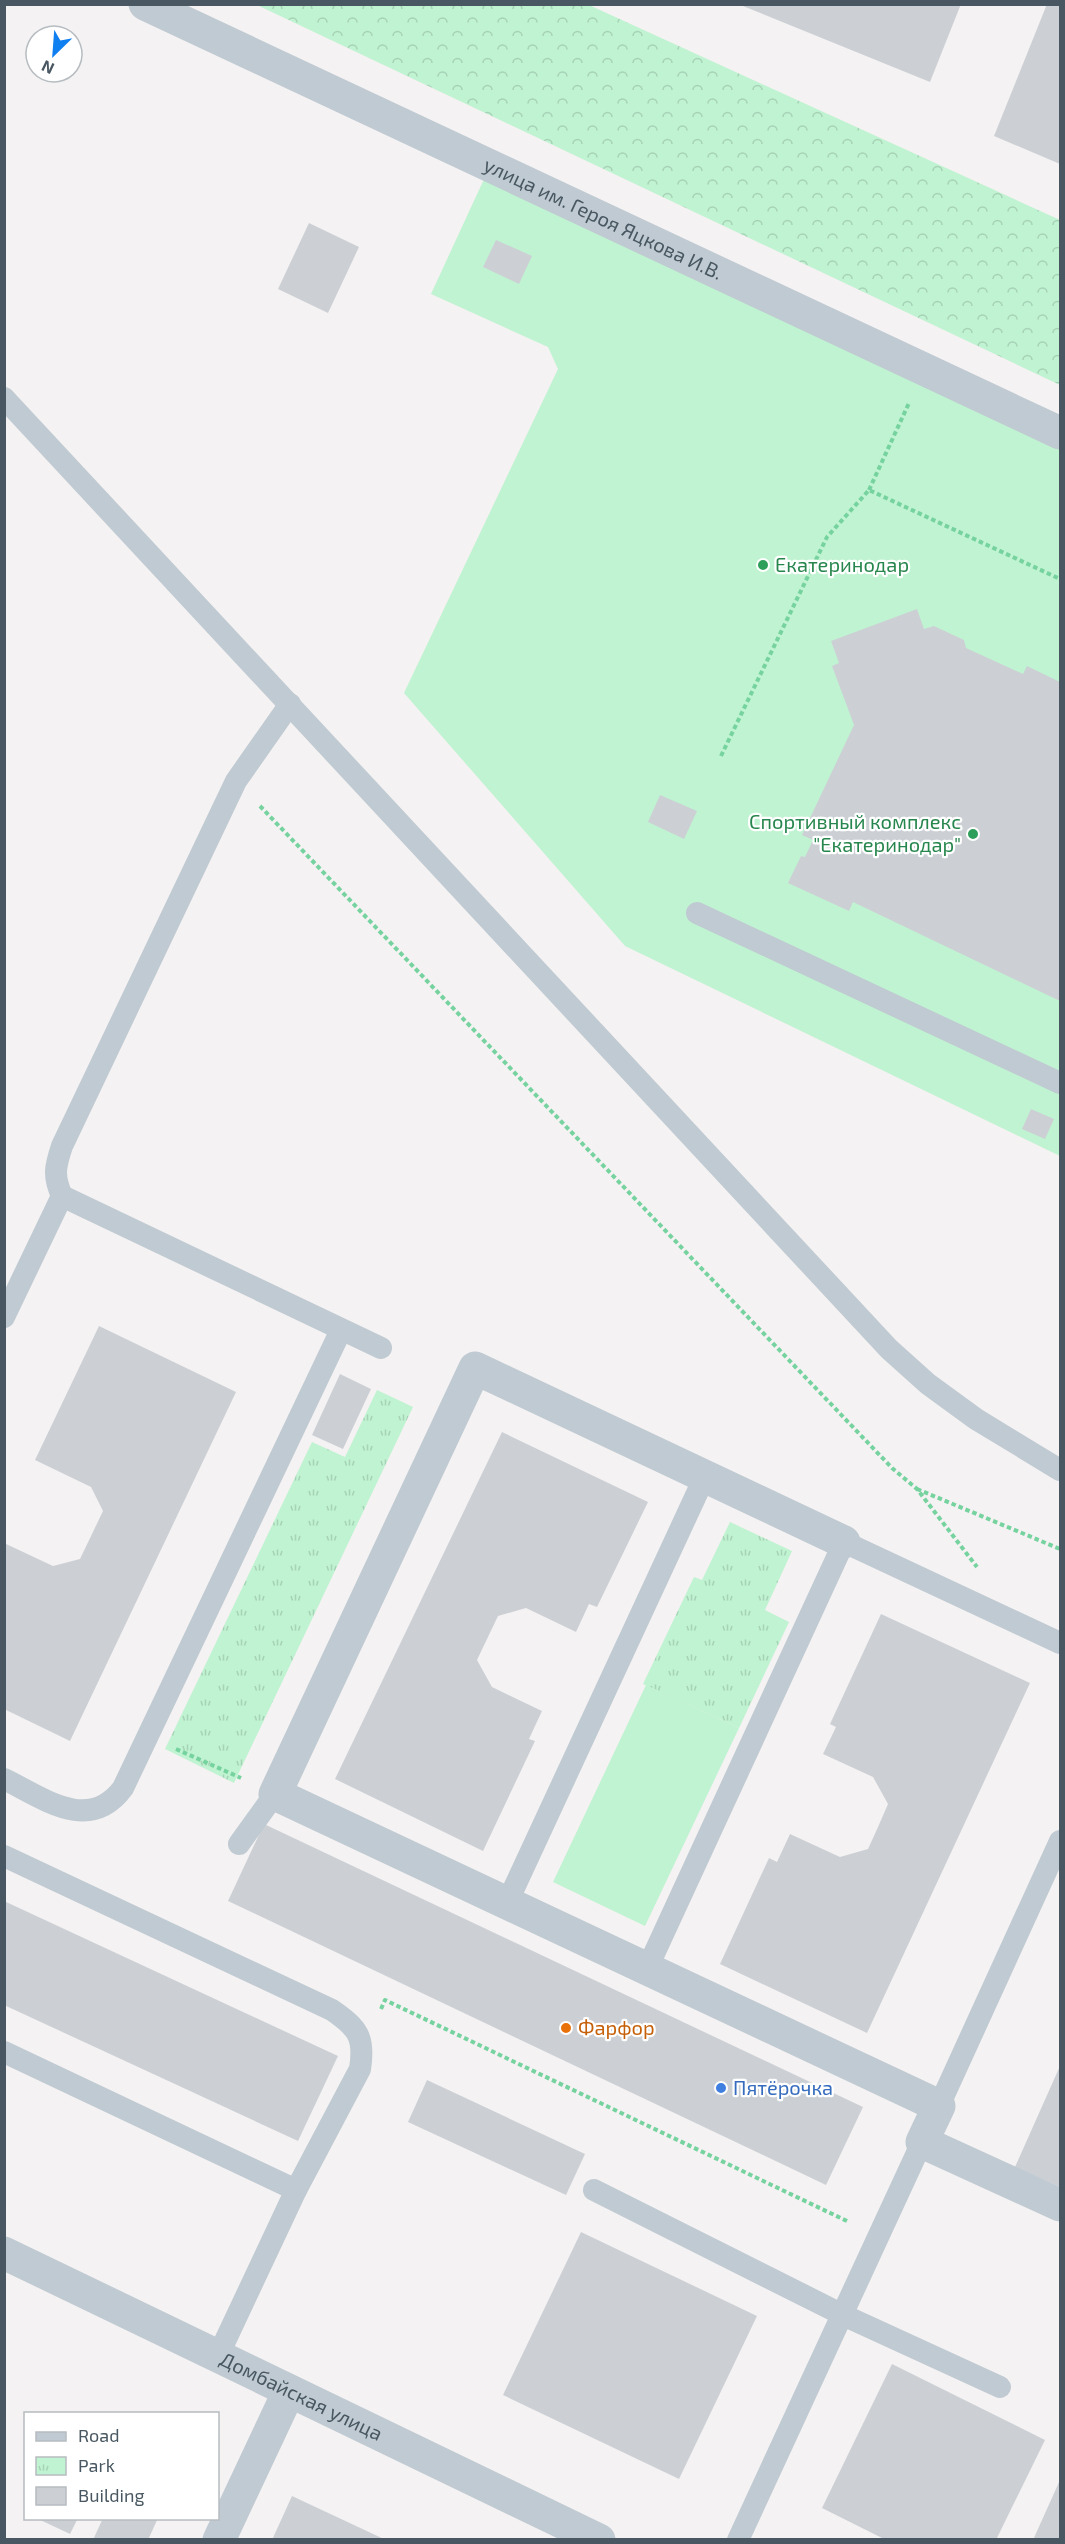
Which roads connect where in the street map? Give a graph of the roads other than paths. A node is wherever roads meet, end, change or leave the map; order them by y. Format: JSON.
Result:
{"nodes":[{"id":1,"x":145,"y":4,"type":"edge"},
{"id":2,"x":4,"y":398,"type":"edge"},
{"id":3,"x":1060,"y":433,"type":"edge"},
{"id":4,"x":290,"y":704,"type":"junction"},
{"id":5,"x":697,"y":913,"type":"dead end"},
{"id":6,"x":1060,"y":1083,"type":"edge"},
{"id":7,"x":62,"y":1196,"type":"junction"},
{"id":8,"x":4,"y":1317,"type":"edge"},
{"id":9,"x":341,"y":1330,"type":"junction"},
{"id":10,"x":381,"y":1348,"type":"dead end"},
{"id":11,"x":1060,"y":1470,"type":"edge"},
{"id":12,"x":705,"y":1476,"type":"junction"},
{"id":13,"x":844,"y":1542,"type":"junction"},
{"id":14,"x":1060,"y":1643,"type":"edge"},
{"id":15,"x":4,"y":1779,"type":"edge"},
{"id":16,"x":275,"y":1794,"type":"junction"},
{"id":17,"x":1060,"y":1841,"type":"edge"},
{"id":18,"x":239,"y":1844,"type":"dead end"},
{"id":19,"x":4,"y":1856,"type":"edge"},
{"id":20,"x":507,"y":1903,"type":"junction"},
{"id":21,"x":647,"y":1969,"type":"junction"},
{"id":22,"x":4,"y":2052,"type":"edge"},
{"id":23,"x":939,"y":2106,"type":"junction"},
{"id":24,"x":922,"y":2142,"type":"junction"},
{"id":25,"x":296,"y":2190,"type":"junction"},
{"id":26,"x":594,"y":2190,"type":"dead end"},
{"id":27,"x":1060,"y":2205,"type":"edge"},
{"id":28,"x":4,"y":2253,"type":"edge"},
{"id":29,"x":843,"y":2315,"type":"junction"},
{"id":30,"x":218,"y":2356,"type":"junction"},
{"id":31,"x":1000,"y":2387,"type":"dead end"},
{"id":32,"x":289,"y":2391,"type":"junction"},
{"id":33,"x":219,"y":2540,"type":"edge"},
{"id":34,"x":599,"y":2540,"type":"edge"},
{"id":35,"x":738,"y":2540,"type":"edge"}],
"edges":[{"from":1,"to":3,"type":"street","name":"улица им. Героя Яцкова И.В."},
{"from":2,"to":4,"type":"lane"},
{"from":4,"to":7,"type":"lane"},
{"from":4,"to":11,"type":"lane"},
{"from":5,"to":6,"type":"lane"},
{"from":7,"to":8,"type":"lane"},
{"from":7,"to":9,"type":"lane"},
{"from":9,"to":10,"type":"lane"},
{"from":9,"to":15,"type":"lane"},
{"from":12,"to":13,"type":"street"},
{"from":12,"to":16,"type":"street"},
{"from":12,"to":20,"type":"lane"},
{"from":13,"to":14,"type":"lane"},
{"from":13,"to":21,"type":"lane"},
{"from":16,"to":18,"type":"lane"},
{"from":16,"to":20,"type":"street"},
{"from":17,"to":23,"type":"lane"},
{"from":19,"to":25,"type":"lane"},
{"from":20,"to":21,"type":"street"},
{"from":21,"to":23,"type":"street"},
{"from":22,"to":25,"type":"lane"},
{"from":23,"to":24,"type":"street"},
{"from":24,"to":27,"type":"street"},
{"from":24,"to":29,"type":"lane"},
{"from":25,"to":30,"type":"lane"},
{"from":26,"to":29,"type":"lane"},
{"from":28,"to":30,"type":"street","name":"Домбайская улица"},
{"from":29,"to":31,"type":"lane"},
{"from":29,"to":35,"type":"lane"},
{"from":30,"to":32,"type":"street","name":"Домбайская улица"},
{"from":32,"to":33,"type":"street"},
{"from":32,"to":34,"type":"street","name":"Домбайская улица"}]}
